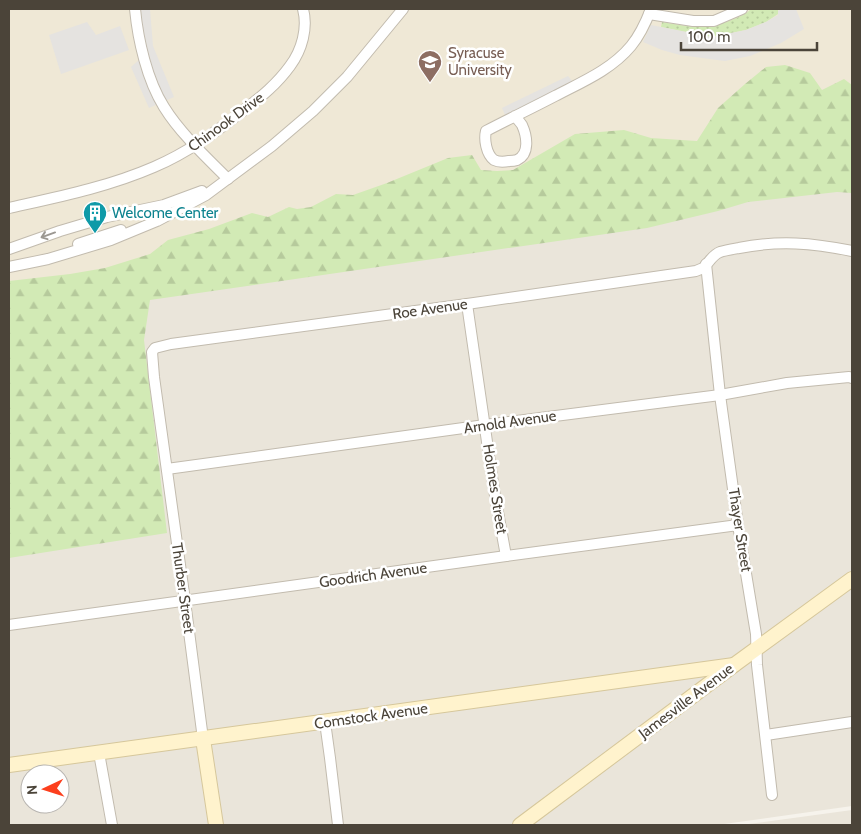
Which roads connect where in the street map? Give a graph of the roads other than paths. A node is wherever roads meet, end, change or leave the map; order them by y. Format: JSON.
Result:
{"nodes":[{"id":1,"x":135,"y":9,"type":"edge"},
{"id":2,"x":303,"y":9,"type":"edge"},
{"id":3,"x":403,"y":9,"type":"edge"},
{"id":4,"x":742,"y":9,"type":"edge"},
{"id":5,"x":650,"y":12,"type":"edge"},
{"id":6,"x":515,"y":116,"type":"junction"},
{"id":7,"x":196,"y":146,"type":"junction"},
{"id":8,"x":228,"y":179,"type":"junction"},
{"id":9,"x":9,"y":208,"type":"edge"},
{"id":10,"x":107,"y":217,"type":"junction"},
{"id":11,"x":76,"y":226,"type":"junction"},
{"id":12,"x":110,"y":237,"type":"junction"},
{"id":13,"x":83,"y":246,"type":"junction"},
{"id":14,"x":9,"y":249,"type":"edge"},
{"id":15,"x":852,"y":251,"type":"edge"},
{"id":16,"x":9,"y":261,"type":"edge"},
{"id":17,"x":706,"y":264,"type":"junction"},
{"id":18,"x":9,"y":267,"type":"edge"},
{"id":19,"x":466,"y":304,"type":"junction"},
{"id":20,"x":153,"y":350,"type":"joint"},
{"id":21,"x":852,"y":378,"type":"edge"},
{"id":22,"x":720,"y":394,"type":"junction"},
{"id":23,"x":485,"y":425,"type":"junction"},
{"id":24,"x":167,"y":469,"type":"junction"},
{"id":25,"x":738,"y":525,"type":"junction"},
{"id":26,"x":506,"y":556,"type":"junction"},
{"id":27,"x":852,"y":579,"type":"edge"},
{"id":28,"x":185,"y":601,"type":"junction"},
{"id":29,"x":9,"y":625,"type":"edge"},
{"id":30,"x":756,"y":649,"type":"junction"},
{"id":31,"x":734,"y":665,"type":"junction"},
{"id":32,"x":325,"y":722,"type":"junction"},
{"id":33,"x":852,"y":722,"type":"edge"},
{"id":34,"x":766,"y":735,"type":"junction"},
{"id":35,"x":203,"y":739,"type":"junction"},
{"id":36,"x":99,"y":753,"type":"junction"},
{"id":37,"x":9,"y":765,"type":"edge"},
{"id":38,"x":772,"y":795,"type":"dead end"},
{"id":39,"x":112,"y":825,"type":"edge"},
{"id":40,"x":216,"y":825,"type":"edge"},
{"id":41,"x":338,"y":825,"type":"edge"},
{"id":42,"x":520,"y":825,"type":"edge"}],
"edges":[{"from":1,"to":7,"type":"street"},
{"from":2,"to":7,"type":"street","name":"Chinook Drive"},
{"from":3,"to":8,"type":"street"},
{"from":4,"to":5,"type":"street"},
{"from":5,"to":6,"type":"street"},
{"from":6,"to":6,"type":"street"},
{"from":7,"to":8,"type":"street"},
{"from":7,"to":9,"type":"street","name":"Chinook Drive"},
{"from":8,"to":10,"type":"street"},
{"from":8,"to":12,"type":"street"},
{"from":10,"to":11,"type":"street"},
{"from":10,"to":12,"type":"street"},
{"from":11,"to":13,"type":"street"},
{"from":11,"to":14,"type":"street","one_way":true},
{"from":12,"to":13,"type":"street"},
{"from":13,"to":16,"type":"street"},
{"from":13,"to":18,"type":"street"},
{"from":15,"to":17,"type":"street","name":"Roe Avenue"},
{"from":17,"to":19,"type":"street","name":"Roe Avenue"},
{"from":17,"to":22,"type":"street","name":"Thayer Street"},
{"from":19,"to":20,"type":"street","name":"Roe Avenue"},
{"from":19,"to":23,"type":"street","name":"Holmes Street"},
{"from":20,"to":24,"type":"street","name":"Thurber Street"},
{"from":21,"to":22,"type":"street","name":"Arnold Avenue"},
{"from":22,"to":23,"type":"street","name":"Arnold Avenue"},
{"from":22,"to":25,"type":"street","name":"Thayer Street"},
{"from":23,"to":24,"type":"street","name":"Arnold Avenue"},
{"from":23,"to":26,"type":"street","name":"Holmes Street"},
{"from":24,"to":28,"type":"street","name":"Thurber Street"},
{"from":25,"to":26,"type":"street","name":"Goodrich Avenue"},
{"from":25,"to":30,"type":"street","name":"Thayer Street"},
{"from":26,"to":28,"type":"street","name":"Goodrich Avenue"},
{"from":27,"to":30,"type":"street","name":"Jamesville Avenue"},
{"from":28,"to":29,"type":"street","name":"Goodrich Avenue"},
{"from":28,"to":35,"type":"street","name":"Thurber Street"},
{"from":30,"to":31,"type":"street","name":"Jamesville Avenue"},
{"from":30,"to":34,"type":"street","name":"Thayer Street"},
{"from":31,"to":32,"type":"street","name":"Comstock Avenue"},
{"from":31,"to":42,"type":"street","name":"Jamesville Avenue"},
{"from":32,"to":35,"type":"street","name":"Comstock Avenue"},
{"from":32,"to":41,"type":"street"},
{"from":33,"to":34,"type":"street"},
{"from":34,"to":38,"type":"street","name":"Thayer Street"},
{"from":35,"to":36,"type":"street","name":"Comstock Avenue"},
{"from":35,"to":40,"type":"street","name":"Thurber Street"},
{"from":36,"to":37,"type":"street","name":"Comstock Avenue"},
{"from":36,"to":39,"type":"street"}]}
